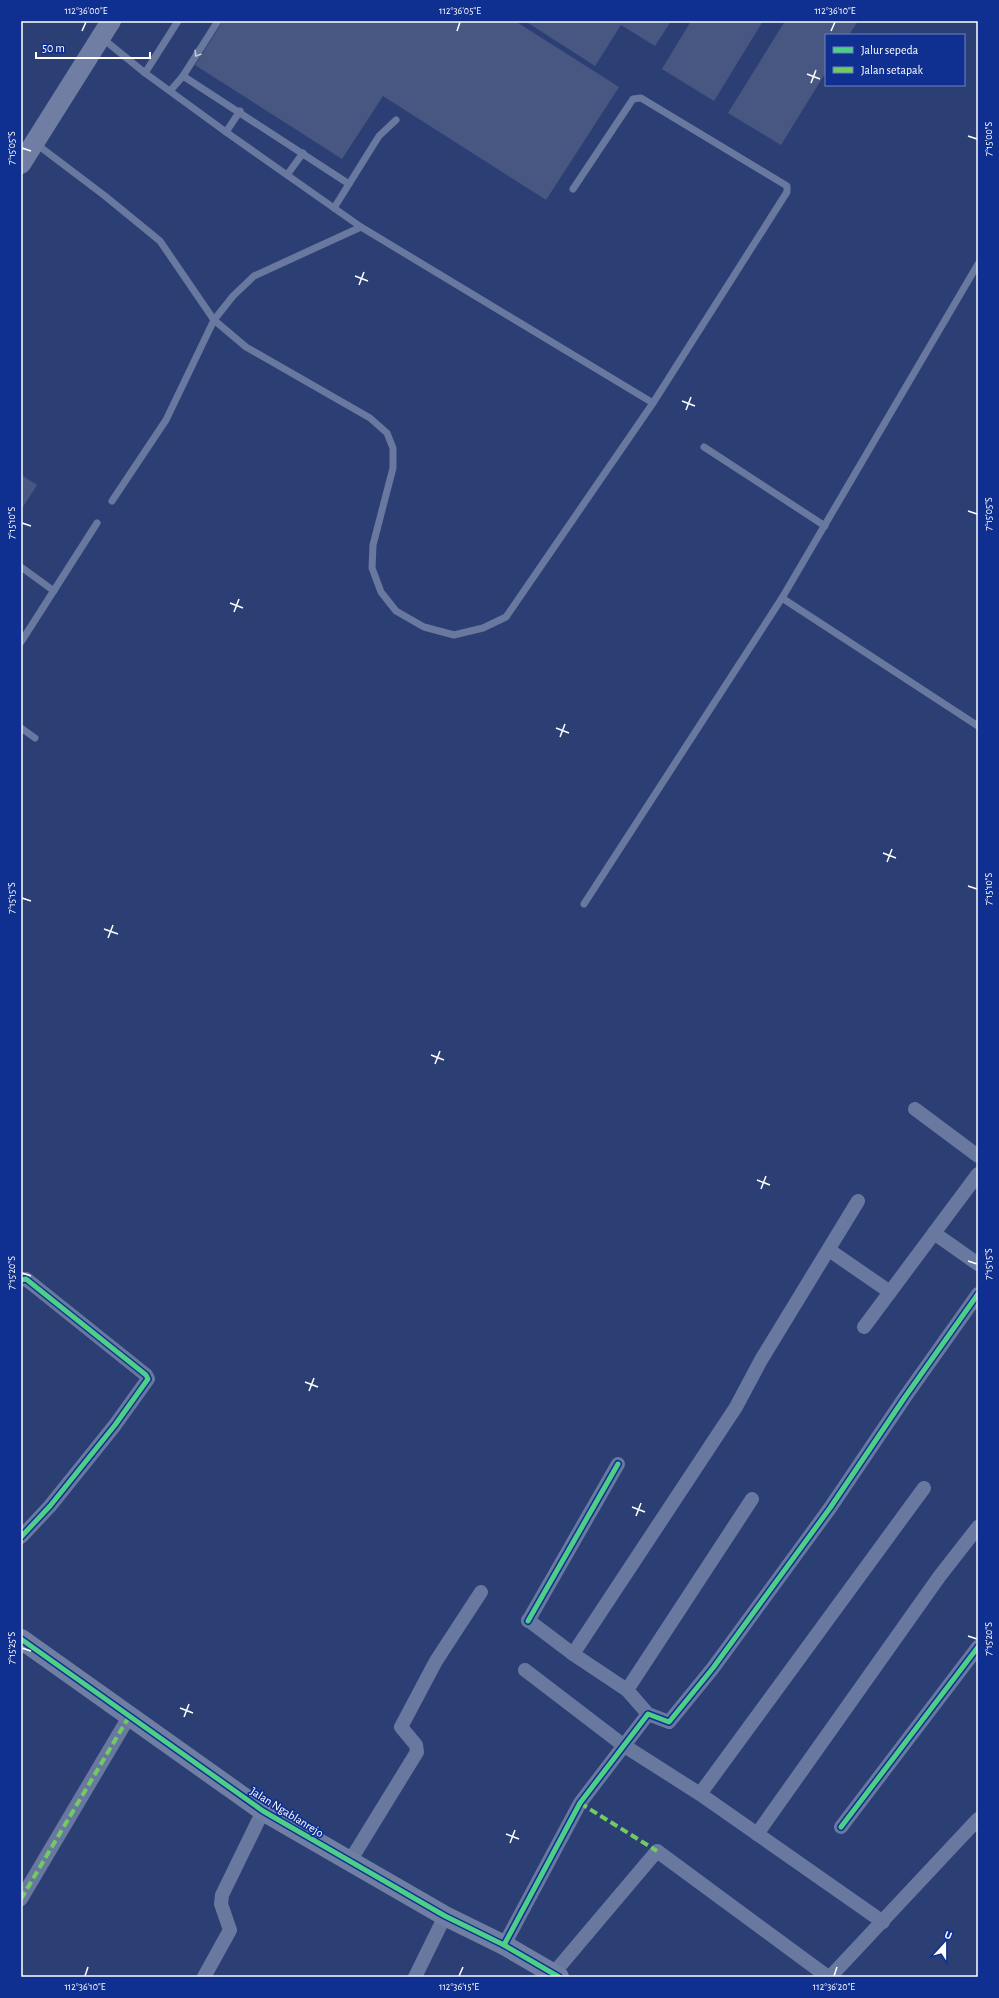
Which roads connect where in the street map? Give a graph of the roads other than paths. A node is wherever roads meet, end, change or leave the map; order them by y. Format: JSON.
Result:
{"nodes":[{"id":1,"x":178,"y":21,"type":"edge"},
{"id":2,"x":218,"y":21,"type":"edge"},
{"id":3,"x":106,"y":29,"type":"edge"},
{"id":4,"x":145,"y":73,"type":"junction"},
{"id":5,"x":183,"y":76,"type":"junction"},
{"id":6,"x":171,"y":90,"type":"junction"},
{"id":7,"x":240,"y":111,"type":"junction"},
{"id":8,"x":396,"y":120,"type":"dead end"},
{"id":9,"x":226,"y":132,"type":"junction"},
{"id":10,"x":35,"y":143,"type":"junction"},
{"id":11,"x":303,"y":154,"type":"junction"},
{"id":12,"x":21,"y":164,"type":"edge"},
{"id":13,"x":287,"y":175,"type":"junction"},
{"id":14,"x":348,"y":184,"type":"junction"},
{"id":15,"x":573,"y":189,"type":"dead end"},
{"id":16,"x":334,"y":208,"type":"junction"},
{"id":17,"x":361,"y":227,"type":"junction"},
{"id":18,"x":978,"y":264,"type":"edge"},
{"id":19,"x":976,"y":273,"type":"edge"},
{"id":20,"x":214,"y":320,"type":"junction"},
{"id":21,"x":654,"y":403,"type":"junction"},
{"id":22,"x":704,"y":447,"type":"dead end"},
{"id":23,"x":112,"y":501,"type":"dead end"},
{"id":24,"x":97,"y":523,"type":"dead end"},
{"id":25,"x":825,"y":526,"type":"junction"},
{"id":26,"x":21,"y":567,"type":"edge"},
{"id":27,"x":54,"y":591,"type":"junction"},
{"id":28,"x":782,"y":598,"type":"junction"},
{"id":29,"x":21,"y":642,"type":"edge"},
{"id":30,"x":978,"y":726,"type":"edge"},
{"id":31,"x":21,"y":728,"type":"edge"},
{"id":32,"x":35,"y":738,"type":"dead end"},
{"id":33,"x":584,"y":904,"type":"dead end"},
{"id":34,"x":916,"y":1109,"type":"dead end"},
{"id":35,"x":978,"y":1156,"type":"edge"},
{"id":36,"x":978,"y":1174,"type":"edge"},
{"id":37,"x":858,"y":1201,"type":"dead end"},
{"id":38,"x":934,"y":1233,"type":"junction"},
{"id":39,"x":828,"y":1250,"type":"junction"},
{"id":40,"x":978,"y":1264,"type":"edge"},
{"id":41,"x":21,"y":1280,"type":"edge"},
{"id":42,"x":890,"y":1292,"type":"junction"},
{"id":43,"x":978,"y":1294,"type":"edge"},
{"id":44,"x":864,"y":1327,"type":"dead end"},
{"id":45,"x":618,"y":1464,"type":"dead end"},
{"id":46,"x":924,"y":1488,"type":"dead end"},
{"id":47,"x":752,"y":1499,"type":"dead end"},
{"id":48,"x":978,"y":1527,"type":"edge"},
{"id":49,"x":21,"y":1537,"type":"edge"},
{"id":50,"x":481,"y":1592,"type":"dead end"},
{"id":51,"x":21,"y":1639,"type":"edge"},
{"id":52,"x":978,"y":1647,"type":"edge"},
{"id":53,"x":573,"y":1654,"type":"junction"},
{"id":54,"x":524,"y":1670,"type":"dead end"},
{"id":55,"x":628,"y":1690,"type":"junction"},
{"id":56,"x":648,"y":1714,"type":"junction"},
{"id":57,"x":130,"y":1715,"type":"junction"},
{"id":58,"x":623,"y":1745,"type":"junction"},
{"id":59,"x":700,"y":1794,"type":"junction"},
{"id":60,"x":263,"y":1811,"type":"junction"},
{"id":61,"x":978,"y":1819,"type":"edge"},
{"id":62,"x":841,"y":1827,"type":"dead end"},
{"id":63,"x":757,"y":1834,"type":"junction"},
{"id":64,"x":350,"y":1861,"type":"junction"},
{"id":65,"x":21,"y":1898,"type":"edge"},
{"id":66,"x":445,"y":1916,"type":"junction"},
{"id":67,"x":883,"y":1922,"type":"junction"},
{"id":68,"x":504,"y":1945,"type":"junction"},
{"id":69,"x":556,"y":1975,"type":"edge"},
{"id":70,"x":204,"y":1977,"type":"edge"},
{"id":71,"x":415,"y":1977,"type":"edge"},
{"id":72,"x":829,"y":1977,"type":"edge"}],
"edges":[{"from":1,"to":4,"type":"lane"},
{"from":2,"to":5,"type":"lane","one_way":true},
{"from":3,"to":4,"type":"lane"},
{"from":3,"to":10,"type":"street"},
{"from":4,"to":6,"type":"lane"},
{"from":5,"to":6,"type":"lane"},
{"from":5,"to":7,"type":"lane"},
{"from":6,"to":9,"type":"lane"},
{"from":7,"to":9,"type":"lane"},
{"from":7,"to":11,"type":"lane"},
{"from":8,"to":14,"type":"lane"},
{"from":9,"to":13,"type":"lane"},
{"from":10,"to":12,"type":"street"},
{"from":10,"to":20,"type":"lane"},
{"from":11,"to":13,"type":"lane"},
{"from":11,"to":14,"type":"lane"},
{"from":13,"to":16,"type":"lane"},
{"from":14,"to":16,"type":"lane"},
{"from":15,"to":21,"type":"lane"},
{"from":16,"to":17,"type":"lane"},
{"from":17,"to":20,"type":"lane"},
{"from":17,"to":21,"type":"lane"},
{"from":18,"to":19,"type":"lane"},
{"from":19,"to":25,"type":"lane"},
{"from":20,"to":21,"type":"lane"},
{"from":20,"to":23,"type":"lane"},
{"from":22,"to":25,"type":"lane"},
{"from":24,"to":27,"type":"lane"},
{"from":25,"to":28,"type":"lane"},
{"from":26,"to":27,"type":"lane"},
{"from":27,"to":29,"type":"lane"},
{"from":28,"to":30,"type":"lane"},
{"from":28,"to":33,"type":"lane"},
{"from":31,"to":32,"type":"lane"},
{"from":34,"to":35,"type":"street"},
{"from":36,"to":38,"type":"street"},
{"from":37,"to":39,"type":"street"},
{"from":38,"to":40,"type":"street"},
{"from":38,"to":42,"type":"street"},
{"from":39,"to":42,"type":"street"},
{"from":39,"to":53,"type":"street"},
{"from":41,"to":49,"type":"street"},
{"from":42,"to":44,"type":"street"},
{"from":43,"to":56,"type":"street"},
{"from":45,"to":53,"type":"street"},
{"from":46,"to":59,"type":"street"},
{"from":47,"to":55,"type":"street"},
{"from":48,"to":63,"type":"street"},
{"from":50,"to":64,"type":"street"},
{"from":51,"to":57,"type":"street","name":"Jalan Ngablanrejo"},
{"from":52,"to":62,"type":"street"},
{"from":53,"to":55,"type":"street"},
{"from":54,"to":58,"type":"street"},
{"from":55,"to":56,"type":"street"},
{"from":56,"to":58,"type":"street"},
{"from":57,"to":60,"type":"street","name":"Jalan Ngablanrejo"},
{"from":57,"to":65,"type":"street"},
{"from":58,"to":59,"type":"street"},
{"from":58,"to":68,"type":"street"},
{"from":59,"to":63,"type":"street"},
{"from":60,"to":64,"type":"street","name":"Jalan Ngablanrejo"},
{"from":60,"to":70,"type":"street"},
{"from":61,"to":67,"type":"street"},
{"from":63,"to":67,"type":"street"},
{"from":64,"to":66,"type":"street","name":"Jalan Ngablanrejo"},
{"from":66,"to":68,"type":"street","name":"Jalan Ngablanrejo"},
{"from":66,"to":71,"type":"street"},
{"from":67,"to":72,"type":"street"},
{"from":68,"to":69,"type":"street","name":"Jalan Ngablanrejo"},
{"from":69,"to":72,"type":"street"}]}
